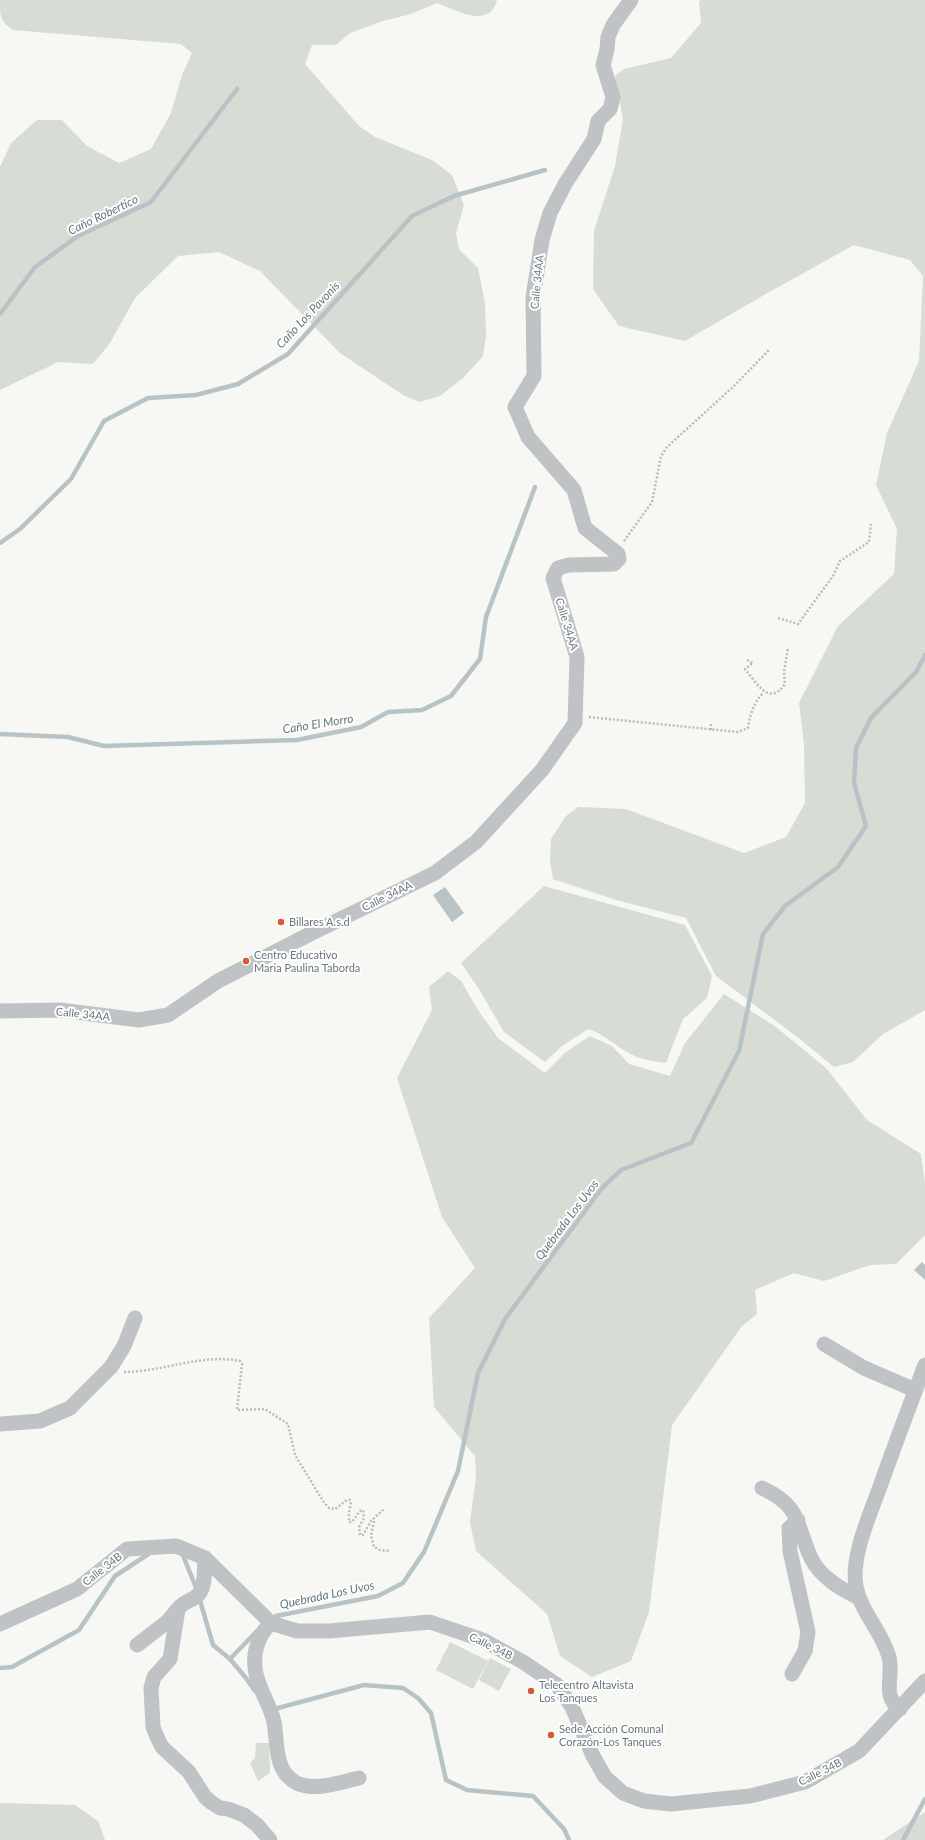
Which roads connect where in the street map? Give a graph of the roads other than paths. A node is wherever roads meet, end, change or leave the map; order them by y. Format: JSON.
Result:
{"nodes":[{"id":1,"x":631,"y":0,"type":"edge"},
{"id":2,"x":0,"y":1011,"type":"edge"},
{"id":3,"x":134,"y":1318,"type":"dead end"},
{"id":4,"x":824,"y":1344,"type":"dead end"},
{"id":5,"x":925,"y":1365,"type":"edge"},
{"id":6,"x":915,"y":1390,"type":"junction"},
{"id":7,"x":0,"y":1424,"type":"edge"},
{"id":8,"x":762,"y":1488,"type":"dead end"},
{"id":9,"x":798,"y":1520,"type":"junction"},
{"id":10,"x":205,"y":1558,"type":"junction"},
{"id":11,"x":859,"y":1598,"type":"junction"},
{"id":12,"x":178,"y":1609,"type":"junction"},
{"id":13,"x":268,"y":1620,"type":"junction"},
{"id":14,"x":0,"y":1624,"type":"edge"},
{"id":15,"x":137,"y":1645,"type":"dead end"},
{"id":16,"x":792,"y":1674,"type":"dead end"},
{"id":17,"x":925,"y":1681,"type":"edge"},
{"id":18,"x":900,"y":1709,"type":"junction"},
{"id":19,"x":359,"y":1778,"type":"dead end"},
{"id":20,"x":270,"y":1840,"type":"edge"}],
"edges":[{"from":1,"to":2,"type":"street","name":"Calle 34AA"},
{"from":3,"to":7,"type":"street"},
{"from":4,"to":6,"type":"street"},
{"from":5,"to":6,"type":"street"},
{"from":6,"to":11,"type":"street"},
{"from":8,"to":9,"type":"street"},
{"from":9,"to":11,"type":"street"},
{"from":9,"to":16,"type":"street"},
{"from":10,"to":12,"type":"street"},
{"from":10,"to":13,"type":"street","name":"Calle 34B"},
{"from":10,"to":14,"type":"street","name":"Calle 34B"},
{"from":11,"to":18,"type":"street"},
{"from":12,"to":15,"type":"street"},
{"from":12,"to":20,"type":"street"},
{"from":13,"to":18,"type":"street","name":"Calle 34B"},
{"from":13,"to":19,"type":"street"},
{"from":17,"to":18,"type":"street","name":"Calle 34B"}]}
